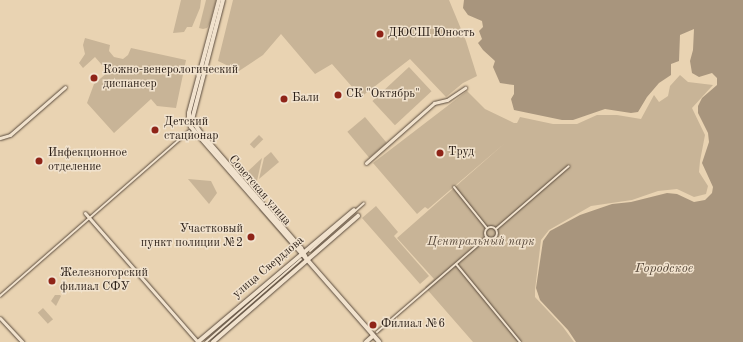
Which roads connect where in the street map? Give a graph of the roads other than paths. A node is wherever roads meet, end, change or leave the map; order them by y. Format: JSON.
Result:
{"nodes":[{"id":1,"x":219,"y":0,"type":"edge"},
{"id":2,"x":223,"y":0,"type":"edge"},
{"id":3,"x":205,"y":59,"type":"junction"},
{"id":4,"x":65,"y":87,"type":"dead end"},
{"id":5,"x":465,"y":88,"type":"dead end"},
{"id":6,"x":189,"y":131,"type":"dead end"},
{"id":7,"x":0,"y":138,"type":"edge"},
{"id":8,"x":366,"y":164,"type":"dead end"},
{"id":9,"x":569,"y":166,"type":"dead end"},
{"id":10,"x":454,"y":187,"type":"dead end"},
{"id":11,"x":364,"y":203,"type":"dead end"},
{"id":12,"x":354,"y":210,"type":"dead end"},
{"id":13,"x":85,"y":213,"type":"dead end"},
{"id":14,"x":358,"y":216,"type":"dead end"},
{"id":15,"x":90,"y":218,"type":"junction"},
{"id":16,"x":487,"y":228,"type":"junction"},
{"id":17,"x":496,"y":229,"type":"junction"},
{"id":18,"x":487,"y":237,"type":"junction"},
{"id":19,"x":310,"y":251,"type":"dead end"},
{"id":20,"x":303,"y":253,"type":"junction"},
{"id":21,"x":300,"y":259,"type":"dead end"},
{"id":22,"x":307,"y":261,"type":"junction"},
{"id":23,"x":456,"y":264,"type":"junction"},
{"id":24,"x":0,"y":296,"type":"edge"},
{"id":25,"x":0,"y":318,"type":"edge"},
{"id":26,"x":377,"y":332,"type":"dead end"},
{"id":27,"x":373,"y":336,"type":"junction"},
{"id":28,"x":22,"y":342,"type":"edge"},
{"id":29,"x":198,"y":342,"type":"edge"},
{"id":30,"x":206,"y":342,"type":"edge"},
{"id":31,"x":213,"y":342,"type":"edge"},
{"id":32,"x":366,"y":342,"type":"edge"},
{"id":33,"x":379,"y":342,"type":"edge"},
{"id":34,"x":520,"y":342,"type":"edge"}],
"edges":[{"from":1,"to":3,"type":"main road"},
{"from":2,"to":3,"type":"main road"},
{"from":3,"to":20,"type":"main road","name":"Советская улица"},
{"from":4,"to":7,"type":"street"},
{"from":5,"to":8,"type":"street"},
{"from":6,"to":15,"type":"street"},
{"from":9,"to":17,"type":"street"},
{"from":10,"to":16,"type":"street"},
{"from":11,"to":19,"type":"street"},
{"from":12,"to":20,"type":"street","name":"улица Свердлова"},
{"from":13,"to":15,"type":"street"},
{"from":14,"to":22,"type":"street","name":"улица Свердлова"},
{"from":15,"to":24,"type":"street"},
{"from":15,"to":29,"type":"street"},
{"from":16,"to":17,"type":"street"},
{"from":16,"to":18,"type":"street"},
{"from":17,"to":18,"type":"street"},
{"from":18,"to":23,"type":"street"},
{"from":20,"to":22,"type":"main road","name":"Советская улица"},
{"from":20,"to":29,"type":"street","name":"улица Свердлова"},
{"from":21,"to":30,"type":"street"},
{"from":22,"to":27,"type":"main road","name":"Советская улица"},
{"from":22,"to":31,"type":"street","name":"улица Свердлова"},
{"from":23,"to":26,"type":"street"},
{"from":23,"to":34,"type":"street"},
{"from":25,"to":28,"type":"street"},
{"from":27,"to":32,"type":"main road"},
{"from":27,"to":33,"type":"main road","name":"Советская улица"}]}
